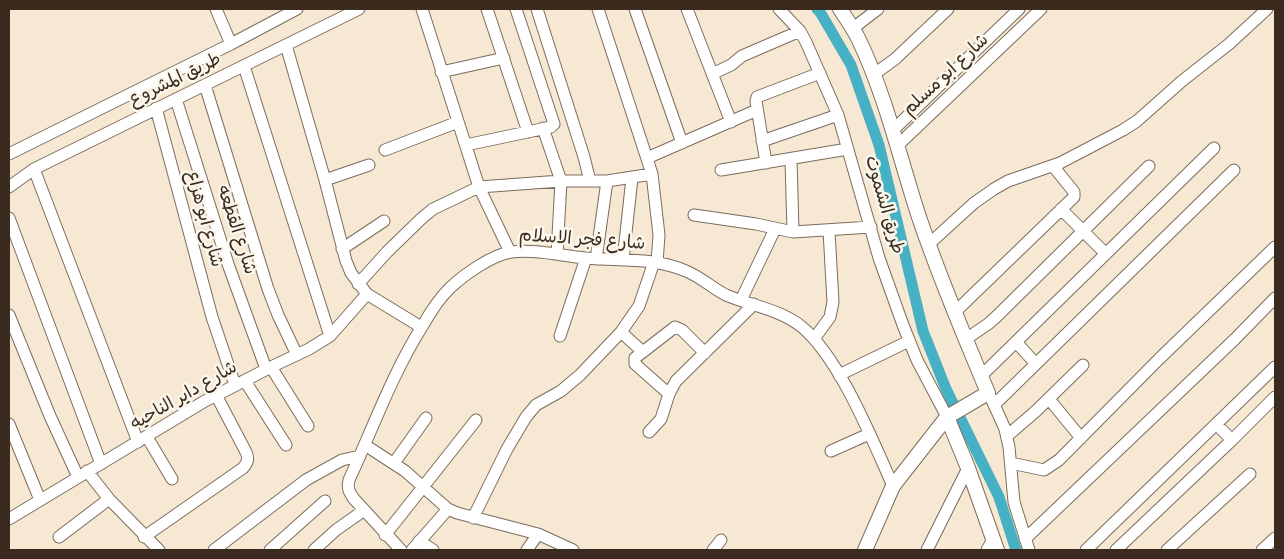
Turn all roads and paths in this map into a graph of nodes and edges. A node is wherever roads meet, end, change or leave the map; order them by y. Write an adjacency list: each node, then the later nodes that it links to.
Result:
1 (216, 9): 21 (street)
2 (297, 9): 21 (street, طريق المشروع)
3 (359, 9): 22 (street, طريق المشروع)
4 (422, 9): 25 (street)
5 (487, 9): 23 (street)
6 (516, 9): 18 (street)
7 (598, 9): 47 (street)
8 (635, 9): 40 (street)
9 (687, 9): 27 (street)
10 (779, 9): 20 (street, طريق الشموت)
11 (840, 9): 19 (street, طريق الشموت)
12 (878, 9): 19 (street)
13 (948, 9): 28 (street)
14 (1019, 9): 37 (street)
15 (1041, 9): 42 (street, شارع ابو مسلم)
16 (1267, 9): 51 (street)
17 (539, 14): 18 (street); 60 (street)
18 (522, 26): 36 (street)
19 (852, 28): 28 (street, طريق الشموت)
20 (800, 31): 26 (street, طريق الشموت); 27 (street)
21 (231, 44): 46 (street, طريق المشروع)
22 (286, 45): 24 (street, طريق المشروع); 58 (street)
23 (504, 58): 25 (street); 38 (street)
24 (244, 66): 29 (street, طريق المشروع); 91 (street)
25 (441, 72): 34 (street)
26 (820, 73): 32 (street); 33 (street, طريق الشموت)
27 (712, 74): 35 (street)
28 (873, 75): 37 (street, طريق الشموت)
29 (205, 85): 30 (street, طريق المشروع); 99 (street)
30 (176, 99): 31 (street, طريق المشروع); 103 (street, شارع القطعه)
31 (156, 108): 53 (street, طريق المشروع); 106 (street, شارع ابو هزاع)
32 (757, 110): 35 (street); 39 (street)
33 (838, 115): 39 (street); 45 (street, طريق الشموت)
34 (458, 122): 41 (street); 44 (street)
35 (730, 122): 40 (street)
36 (543, 128): 38 (street); 59 (street)
37 (892, 130): 42 (street, طريق الشموت)
38 (528, 132): 41 (street)
39 (762, 141): 49 (street)
40 (682, 144): 47 (street)
41 (466, 145): 63 (street)
42 (897, 146): 73 (street, طريق الشموت)
43 (1214, 148): 78 (street)
44 (386, 150)
45 (848, 150): 48 (street); 68 (street, طريق الشموت)
46 (9, 154)
47 (648, 158): 56 (street)
48 (791, 159): 49 (street); 72 (street)
49 (766, 163): 54 (street)
50 (369, 164): 58 (street)
51 (1053, 166): 64 (street); 73 (street)
52 (1149, 166): 71 (street)
53 (34, 169): 62 (street, طريق المشروع); 122 (street)
54 (721, 170)
55 (1234, 170): 100 (street)
56 (652, 174): 57 (street); 81 (street)
57 (632, 178): 61 (street); 80 (street)
58 (325, 180): 75 (street)
59 (561, 181): 60 (street); 63 (street); 77 (street)
60 (590, 181): 61 (street)
61 (607, 181): 79 (street)
62 (9, 187)
63 (479, 187): 76 (street); 82 (street)
64 (1061, 209): 71 (street); 87 (street)
65 (694, 215): 69 (street)
66 (9, 218): 130 (street)
67 (384, 222): 75 (street)
68 (871, 227): 70 (street); 95 (street, طريق الشموت)
69 (775, 229): 72 (street); 85 (street)
70 (829, 231): 72 (street); 93 (street)
71 (1083, 231): 78 (street); 94 (street)
72 (793, 232)
73 (929, 244): 87 (street, طريق الشموت)
74 (1275, 247): 121 (street)
75 (342, 249): 82 (street)
76 (510, 252): 77 (street, شارع فجر الاسلام); 89 (street, شارع فجر الاسلام)
77 (557, 254): 79 (street, شارع فجر الاسلام)
78 (1106, 254): 96 (street)
79 (591, 258): 80 (street, شارع فجر الاسلام); 92 (street)
80 (623, 260): 81 (street, شارع فجر الاسلام)
81 (656, 262): 85 (street, شارع فجر الاسلام); 90 (street)
82 (358, 284): 83 (street)
83 (367, 294): 89 (street); 91 (street, شارع داير الناحيه)
84 (1275, 298): 150 (street)
85 (741, 300): 86 (street, شارع فجر الاسلام)
86 (754, 304): 93 (street, شارع فجر الاسلام); 98 (street)
87 (955, 312): 94 (street, طريق الشموت)
88 (9, 315): 132 (street)
89 (421, 327): 125 (street, شارع فجر الاسلام)
90 (621, 332): 97 (street); 142 (street)
91 (330, 336): 99 (street, شارع داير الناحيه)
92 (560, 336)
93 (814, 339): 104 (street, شارع فجر الاسلام)
94 (966, 339): 105 (street, طريق الشموت)
95 (910, 341): 104 (street); 112 (street, طريق الشموت)
96 (1016, 342): 100 (street); 105 (street)
97 (642, 352): 98 (street); 107 (street)
98 (705, 353): 107 (street)
99 (297, 355): 103 (street, شارع داير الناحيه)
100 (1036, 364): 110 (street)
101 (1083, 365): 111 (street)
102 (1275, 367): 116 (street)
103 (268, 368): 106 (street, شارع داير الناحيه); 117 (street, شارع القطعه)
104 (839, 375): 119 (street, شارع فجر الاسلام)
105 (981, 376): 110 (street, طريق الشموت)
106 (240, 383): 108 (street, شارع داير الناحيه); 124 (street, شارع ابو هزاع)
107 (669, 394): 118 (street)
108 (216, 395): 122 (street, شارع داير الناحيه); 146 (street)
109 (1275, 397): 123 (street)
110 (991, 399): 112 (street); 120 (street)
111 (1050, 399): 120 (street); 121 (street)
112 (950, 415): 131 (street); 136 (street)
113 (426, 418): 128 (street)
114 (476, 420): 135 (street)
115 (9, 424): 138 (street)
116 (1217, 424): 123 (street); 164 (street)
117 (308, 426)
118 (649, 432)
119 (869, 434): 126 (street); 136 (street, شارع فجر الاسلام)
120 (1007, 436): 129 (street)
121 (1081, 438): 129 (street)
122 (143, 440): 130 (street, شارع داير الناحيه); 134 (street)
123 (1232, 440): 165 (street)
124 (286, 445)
125 (365, 445): 127 (street, شارع فجر الاسلام); 128 (street)
126 (831, 451)
127 (360, 456): 141 (street, شارع فجر الاسلام); 154 (street)
128 (394, 463): 135 (street)
129 (1012, 463): 150 (street)
130 (100, 464): 132 (street, شارع داير الناحيه)
131 (968, 468): 152 (street); 163 (street)
132 (83, 474): 137 (street); 138 (street, شارع داير الناحيه)
133 (1250, 474): 166 (street)
134 (172, 479)
135 (423, 486): 140 (street); 145 (street)
136 (893, 486): 162 (street)
137 (109, 498): 146 (street); 147 (street)
138 (40, 500): 143 (street, شارع داير الناحيه)
139 (325, 501): 155 (street)
140 (448, 509): 142 (street); 151 (street)
141 (363, 511): 145 (street, شارع فجر الاسلام); 156 (street)
142 (473, 518): 144 (street)
143 (9, 519)
144 (538, 534): 159 (street); 160 (street)
145 (386, 535): 157 (street, شارع فجر الاسلام)
146 (144, 537): 153 (street)
147 (59, 538)
148 (1275, 538): 167 (street)
149 (721, 540): 161 (street)
150 (1027, 545)
151 (415, 546): 158 (street)
152 (993, 546)
153 (156, 550)
154 (214, 550)
155 (270, 550)
156 (314, 550)
157 (400, 550)
158 (433, 550)
159 (526, 550)
160 (573, 550)
161 (713, 550)
162 (865, 550)
163 (927, 550)
164 (1086, 550)
165 (1116, 550)
166 (1167, 550)
167 (1262, 550)

